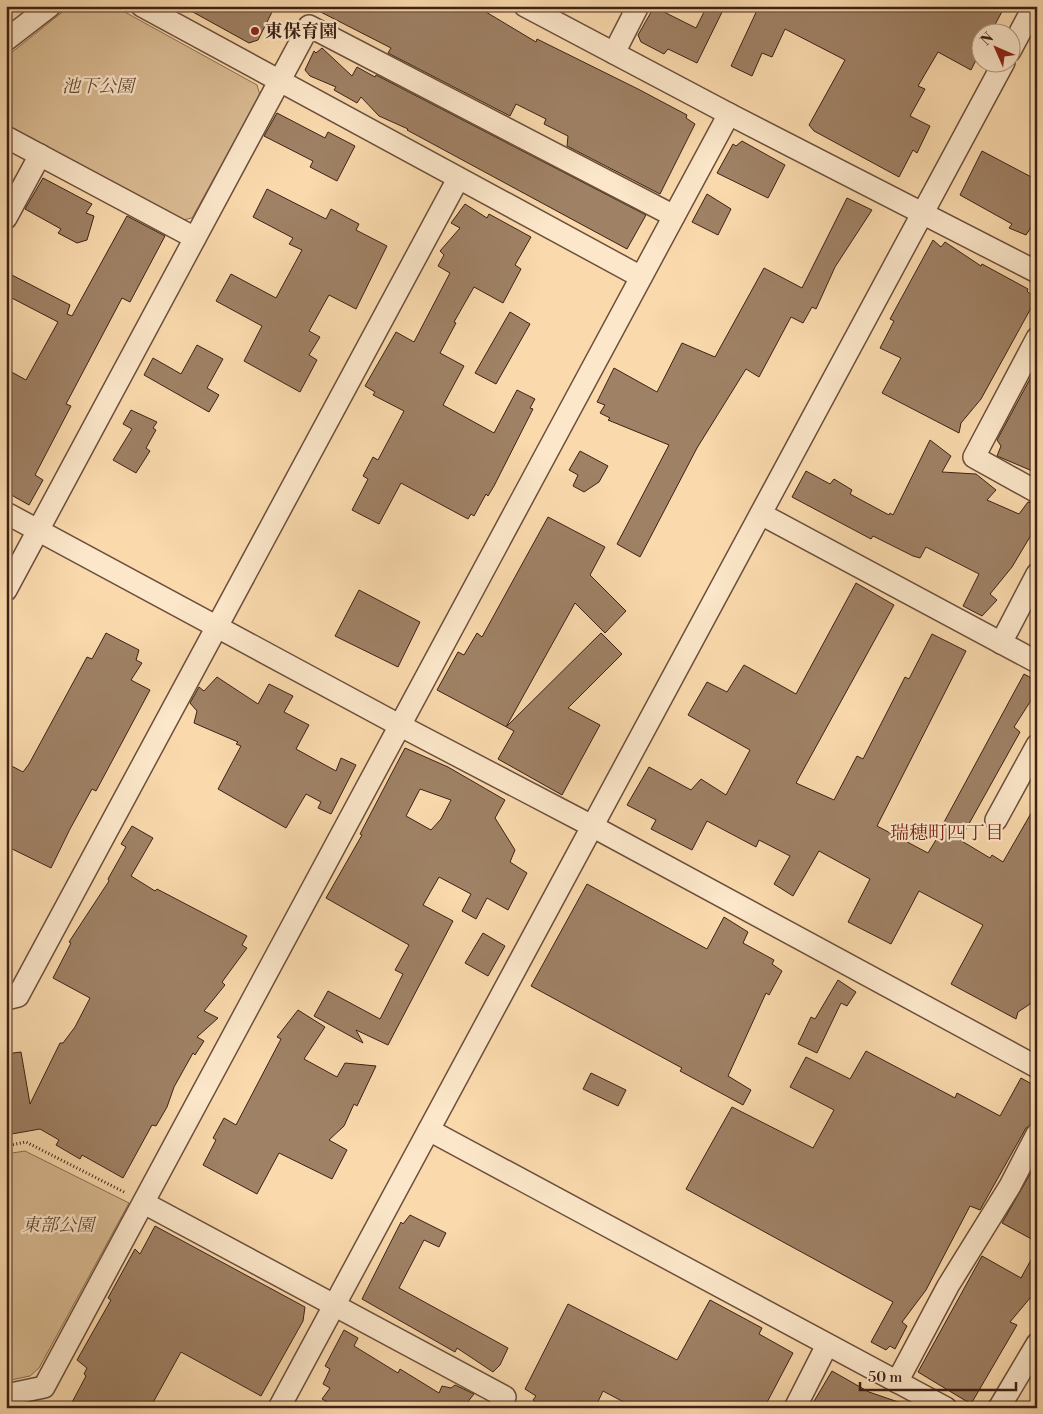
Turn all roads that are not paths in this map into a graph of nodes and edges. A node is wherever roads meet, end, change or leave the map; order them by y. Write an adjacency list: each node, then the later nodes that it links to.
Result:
1 (50, 6): 7 (street)
2 (142, 6): 10 (street)
3 (525, 6): 8 (street)
4 (638, 6): 8 (street)
5 (1034, 6): 6 (street)
6 (1020, 32)
7 (6, 40)
8 (614, 53): 11 (street)
9 (999, 72): 15 (street)
10 (280, 81): 14 (street); 16 (street); 18 (street)
11 (729, 114): 15 (street); 16 (street)
12 (6, 137): 13 (street)
13 (40, 155): 17 (street); 18 (street)
14 (458, 179): 20 (street); 28 (street)
15 (924, 213): 19 (street); 24 (street)
16 (674, 216): 20 (street)
17 (6, 218)
18 (195, 238): 25 (street)
19 (1037, 272)
20 (642, 277): 31 (street)
21 (1037, 338): 22 (street)
22 (1037, 492)
23 (6, 512): 25 (street)
24 (761, 514): 29 (street); 34 (street)
25 (38, 530): 27 (street); 28 (street)
26 (1037, 574): 29 (street)
27 (6, 590)
28 (217, 626): 31 (street); 35 (street)
29 (1001, 643): 30 (street)
30 (1037, 662)
31 (399, 725): 34 (street); 39 (street)
32 (1037, 746): 33 (street)
33 (996, 820)
34 (592, 826): 36 (street); 37 (street)
35 (6, 999)
36 (1037, 1067)
37 (429, 1130): 40 (street); 41 (street)
38 (1037, 1134): 43 (street)
39 (144, 1203): 40 (street); 44 (street)
40 (334, 1306): 45 (street); 46 (street)
41 (827, 1344): 43 (street); 47 (street)
42 (1037, 1344): 49 (street)
43 (897, 1382): 48 (street)
44 (6, 1395)
45 (279, 1408)
46 (499, 1408)
47 (795, 1408)
48 (946, 1408)
49 (999, 1408)

